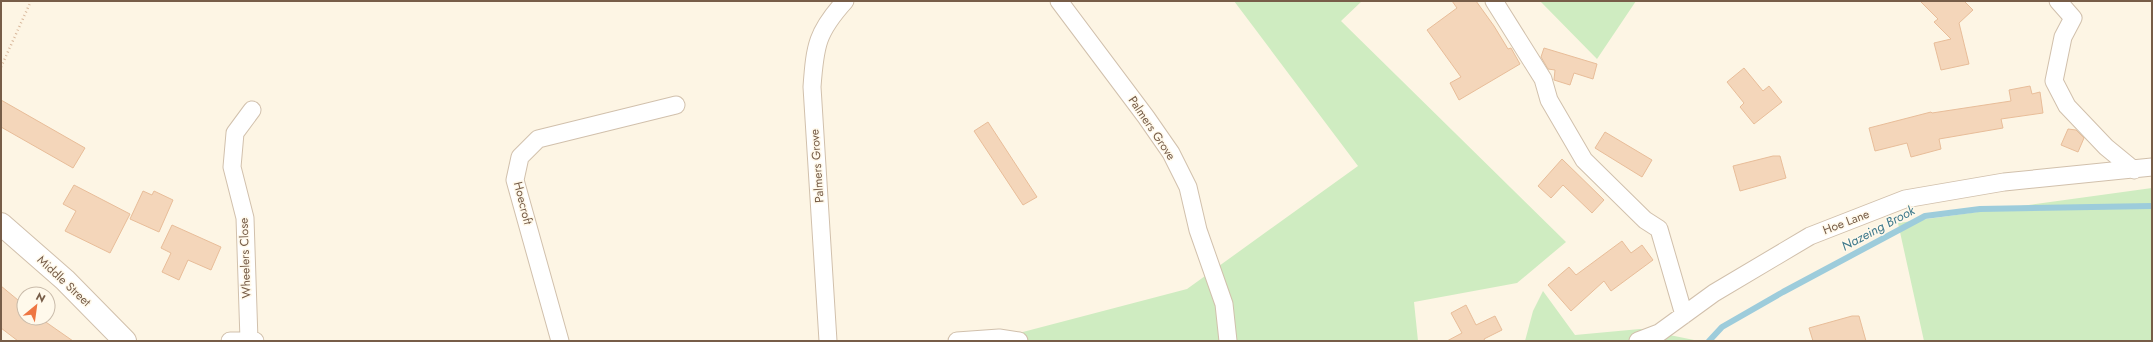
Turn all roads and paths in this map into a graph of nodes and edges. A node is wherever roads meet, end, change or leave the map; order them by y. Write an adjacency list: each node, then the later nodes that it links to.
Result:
1 (31, 1): 6 (path)
2 (845, 1): 17 (street, Palmers Grove)
3 (1059, 1): 20 (street, Palmers Grove)
4 (1494, 1): 12 (street)
5 (2058, 1): 10 (street)
6 (1, 67)
7 (676, 105): 16 (street, Hoecroft)
8 (252, 110): 15 (street, Wheelers Close)
9 (2152, 167): 10 (street, Hoe Lane)
10 (2134, 170): 12 (street, Hoe Lane)
11 (1, 224): 13 (street, Middle Street)
12 (1684, 315): 21 (street, Hoe Lane)
13 (126, 341)
14 (230, 341): 15 (street)
15 (252, 341)
16 (560, 341)
17 (828, 341)
18 (957, 341): 19 (street)
19 (1019, 341)
20 (1228, 341)
21 (1638, 341)

